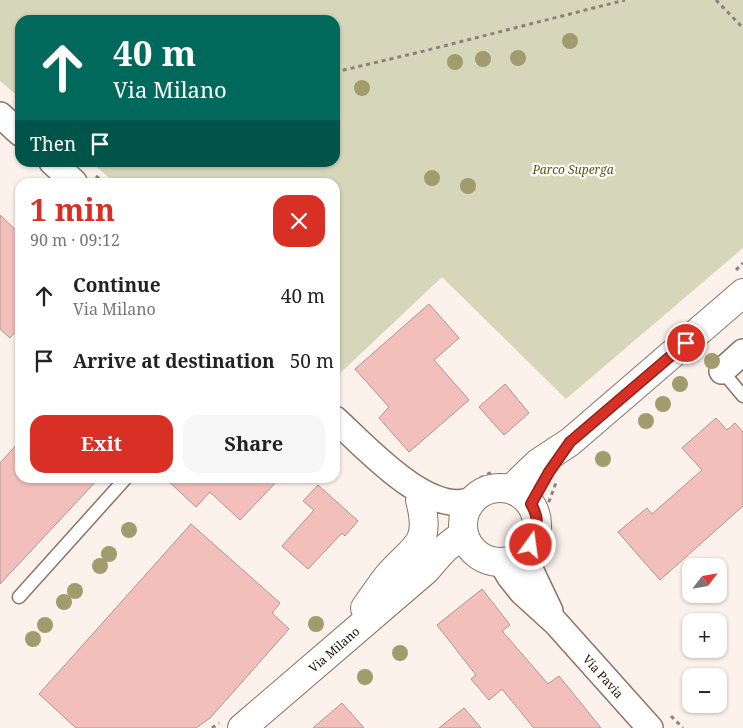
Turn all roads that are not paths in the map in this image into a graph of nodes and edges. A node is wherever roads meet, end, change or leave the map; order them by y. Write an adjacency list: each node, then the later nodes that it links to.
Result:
1 (0, 115): 2 (street)
2 (15, 128)
3 (58, 167): 4 (street)
4 (70, 178)
5 (743, 293): 11 (street)
6 (743, 352): 7 (street)
7 (722, 371): 8 (lane)
8 (743, 396)
9 (340, 425): 12 (street)
10 (122, 483): 14 (lane)
11 (512, 488): 13 (street, Via Milano); 13 (street)
12 (412, 490): 13 (street); 15 (street)
13 (491, 532): 15 (street, Via Milano); 16 (street, Via Pavia)
14 (19, 597)
15 (337, 647): 17 (street, Via Milano)
16 (660, 721)
17 (242, 728)

